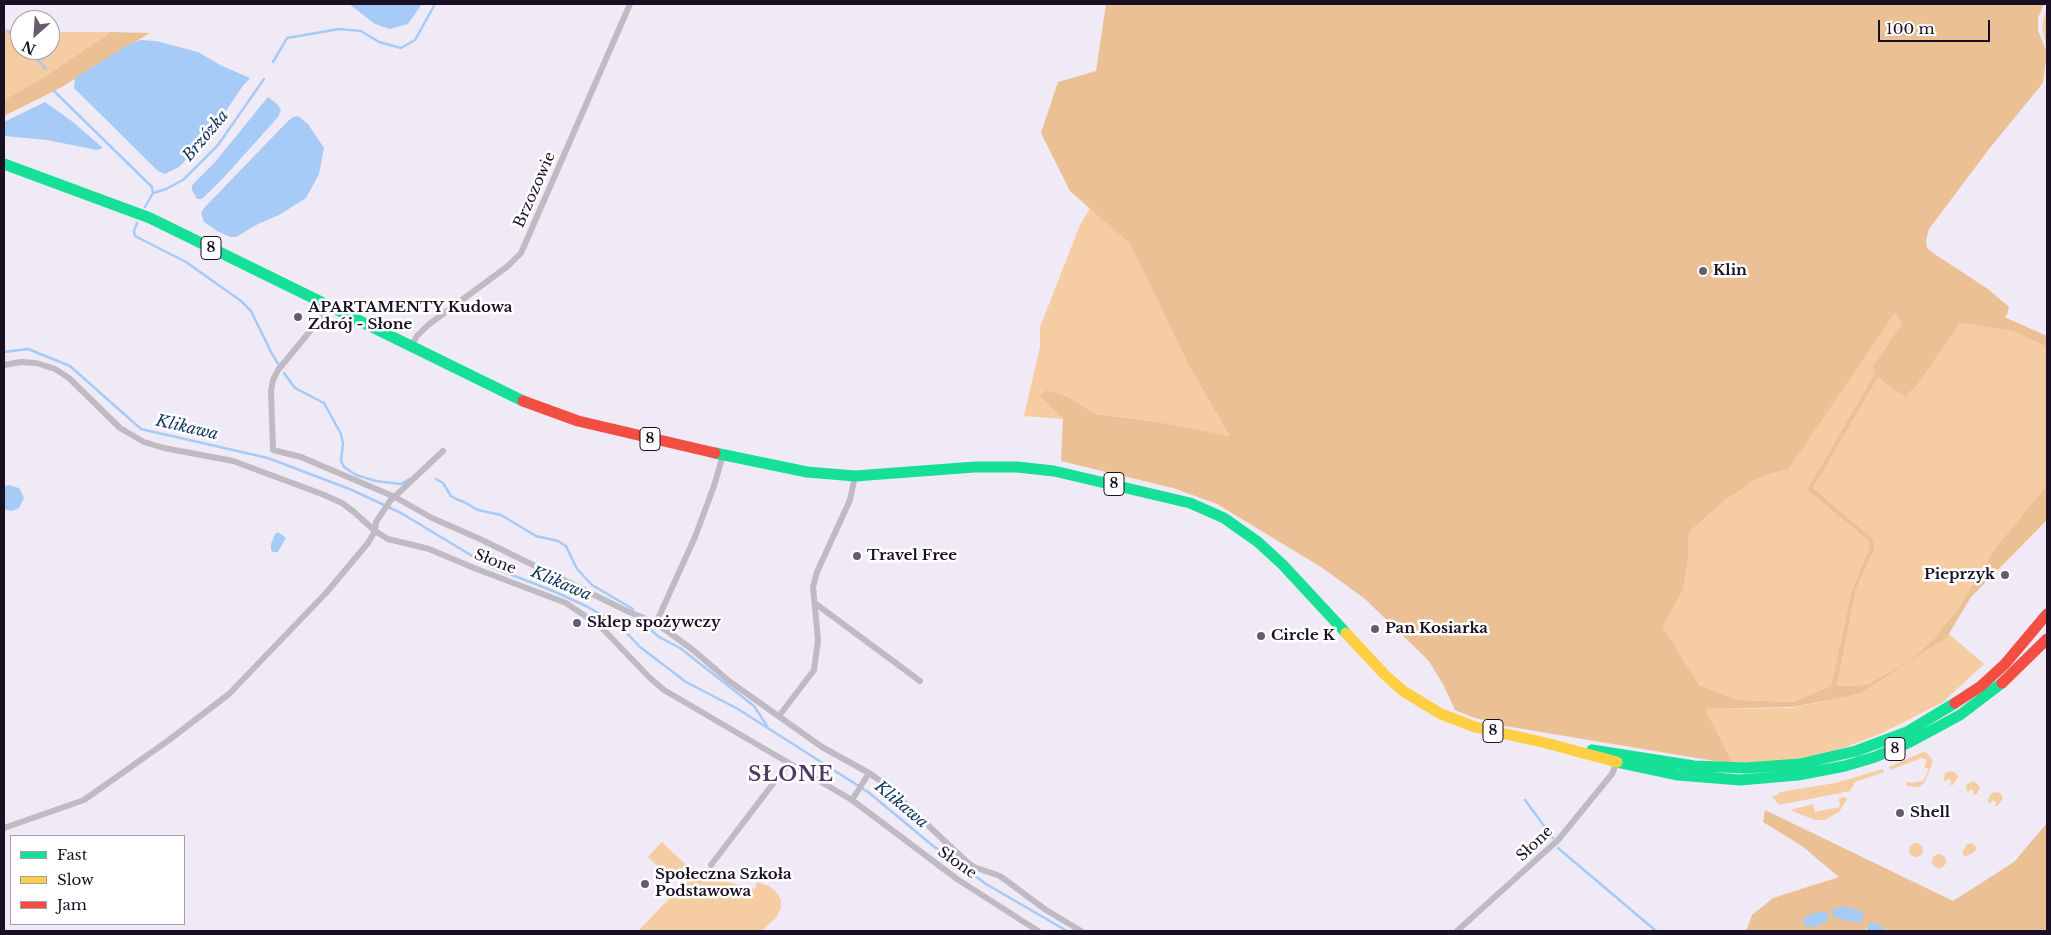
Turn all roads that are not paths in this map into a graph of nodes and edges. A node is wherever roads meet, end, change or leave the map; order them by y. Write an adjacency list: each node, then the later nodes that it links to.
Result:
1 (630, 4): 4 (street, Brzozowie)
2 (4, 164): 3 (highway, 8)
3 (330, 307): 4 (highway, 8); 9 (street)
4 (411, 346): 7 (highway, 8)
5 (4, 365): 10 (street, Słone)
6 (443, 452): 9 (street)
7 (723, 455): 8 (highway, 8); 13 (street)
8 (855, 476): 11 (street); 17 (highway, 8)
9 (393, 499): 10 (street); 13 (street)
10 (375, 531): 18 (street, Słone); 21 (street)
11 (816, 604): 15 (street); 16 (street)
12 (2047, 614): 17 (highway, 8)
13 (656, 623): 16 (street)
14 (2047, 639): 17 (highway, 8)
15 (920, 681)
16 (779, 716): 19 (street)
17 (1618, 758): 25 (street, Słone)
18 (788, 764): 20 (street, Słone); 22 (street)
19 (869, 773): 20 (street); 24 (street)
20 (852, 800): 23 (street, Słone)
21 (4, 828)
22 (711, 865)
23 (1038, 931)
24 (1081, 931)
25 (1457, 931)

